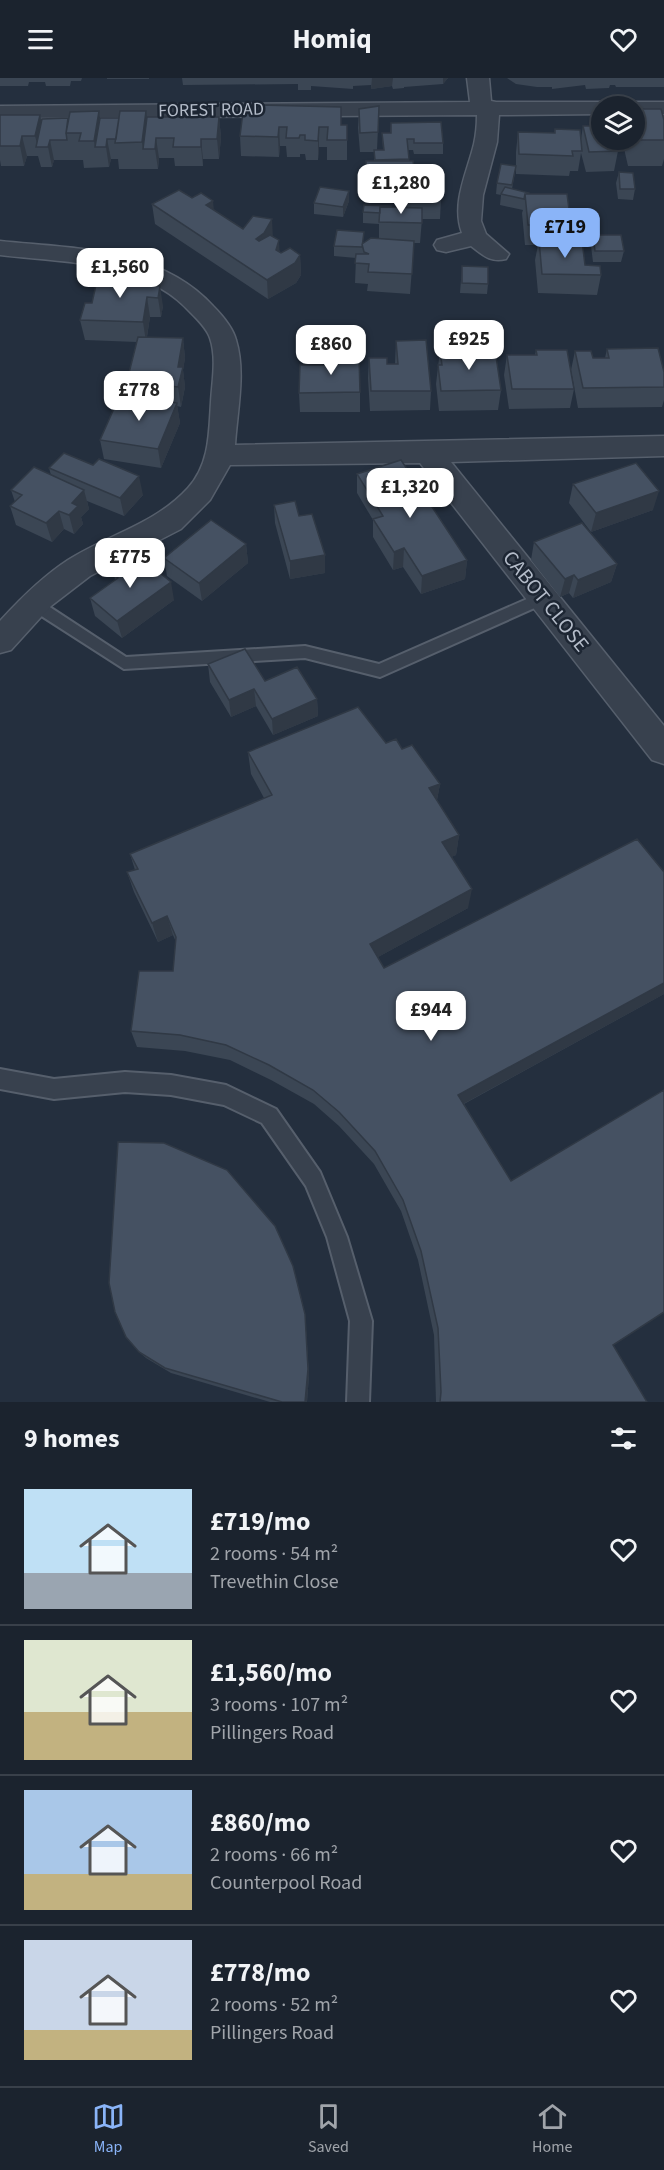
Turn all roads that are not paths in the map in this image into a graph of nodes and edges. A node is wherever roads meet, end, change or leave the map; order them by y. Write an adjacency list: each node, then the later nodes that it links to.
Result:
1 (478, 78): 2 (street)
2 (485, 107): 3 (street, FOREST ROAD); 6 (street, FOREST ROAD); 7 (street)
3 (591, 108)
4 (645, 108): 5 (street)
5 (664, 108)
6 (0, 112)
7 (475, 237): 8 (street); 10 (street)
8 (446, 245)
9 (0, 248): 13 (street)
10 (497, 254)
11 (664, 446): 12 (street)
12 (428, 453): 13 (street); 14 (street, CABOT CLOSE)
13 (221, 455): 15 (street)
14 (543, 598): 15 (lane); 17 (street, CABOT CLOSE)
15 (34, 604): 16 (street)
16 (0, 641)
17 (664, 750)
18 (0, 1079): 19 (lane)
19 (358, 1402)

